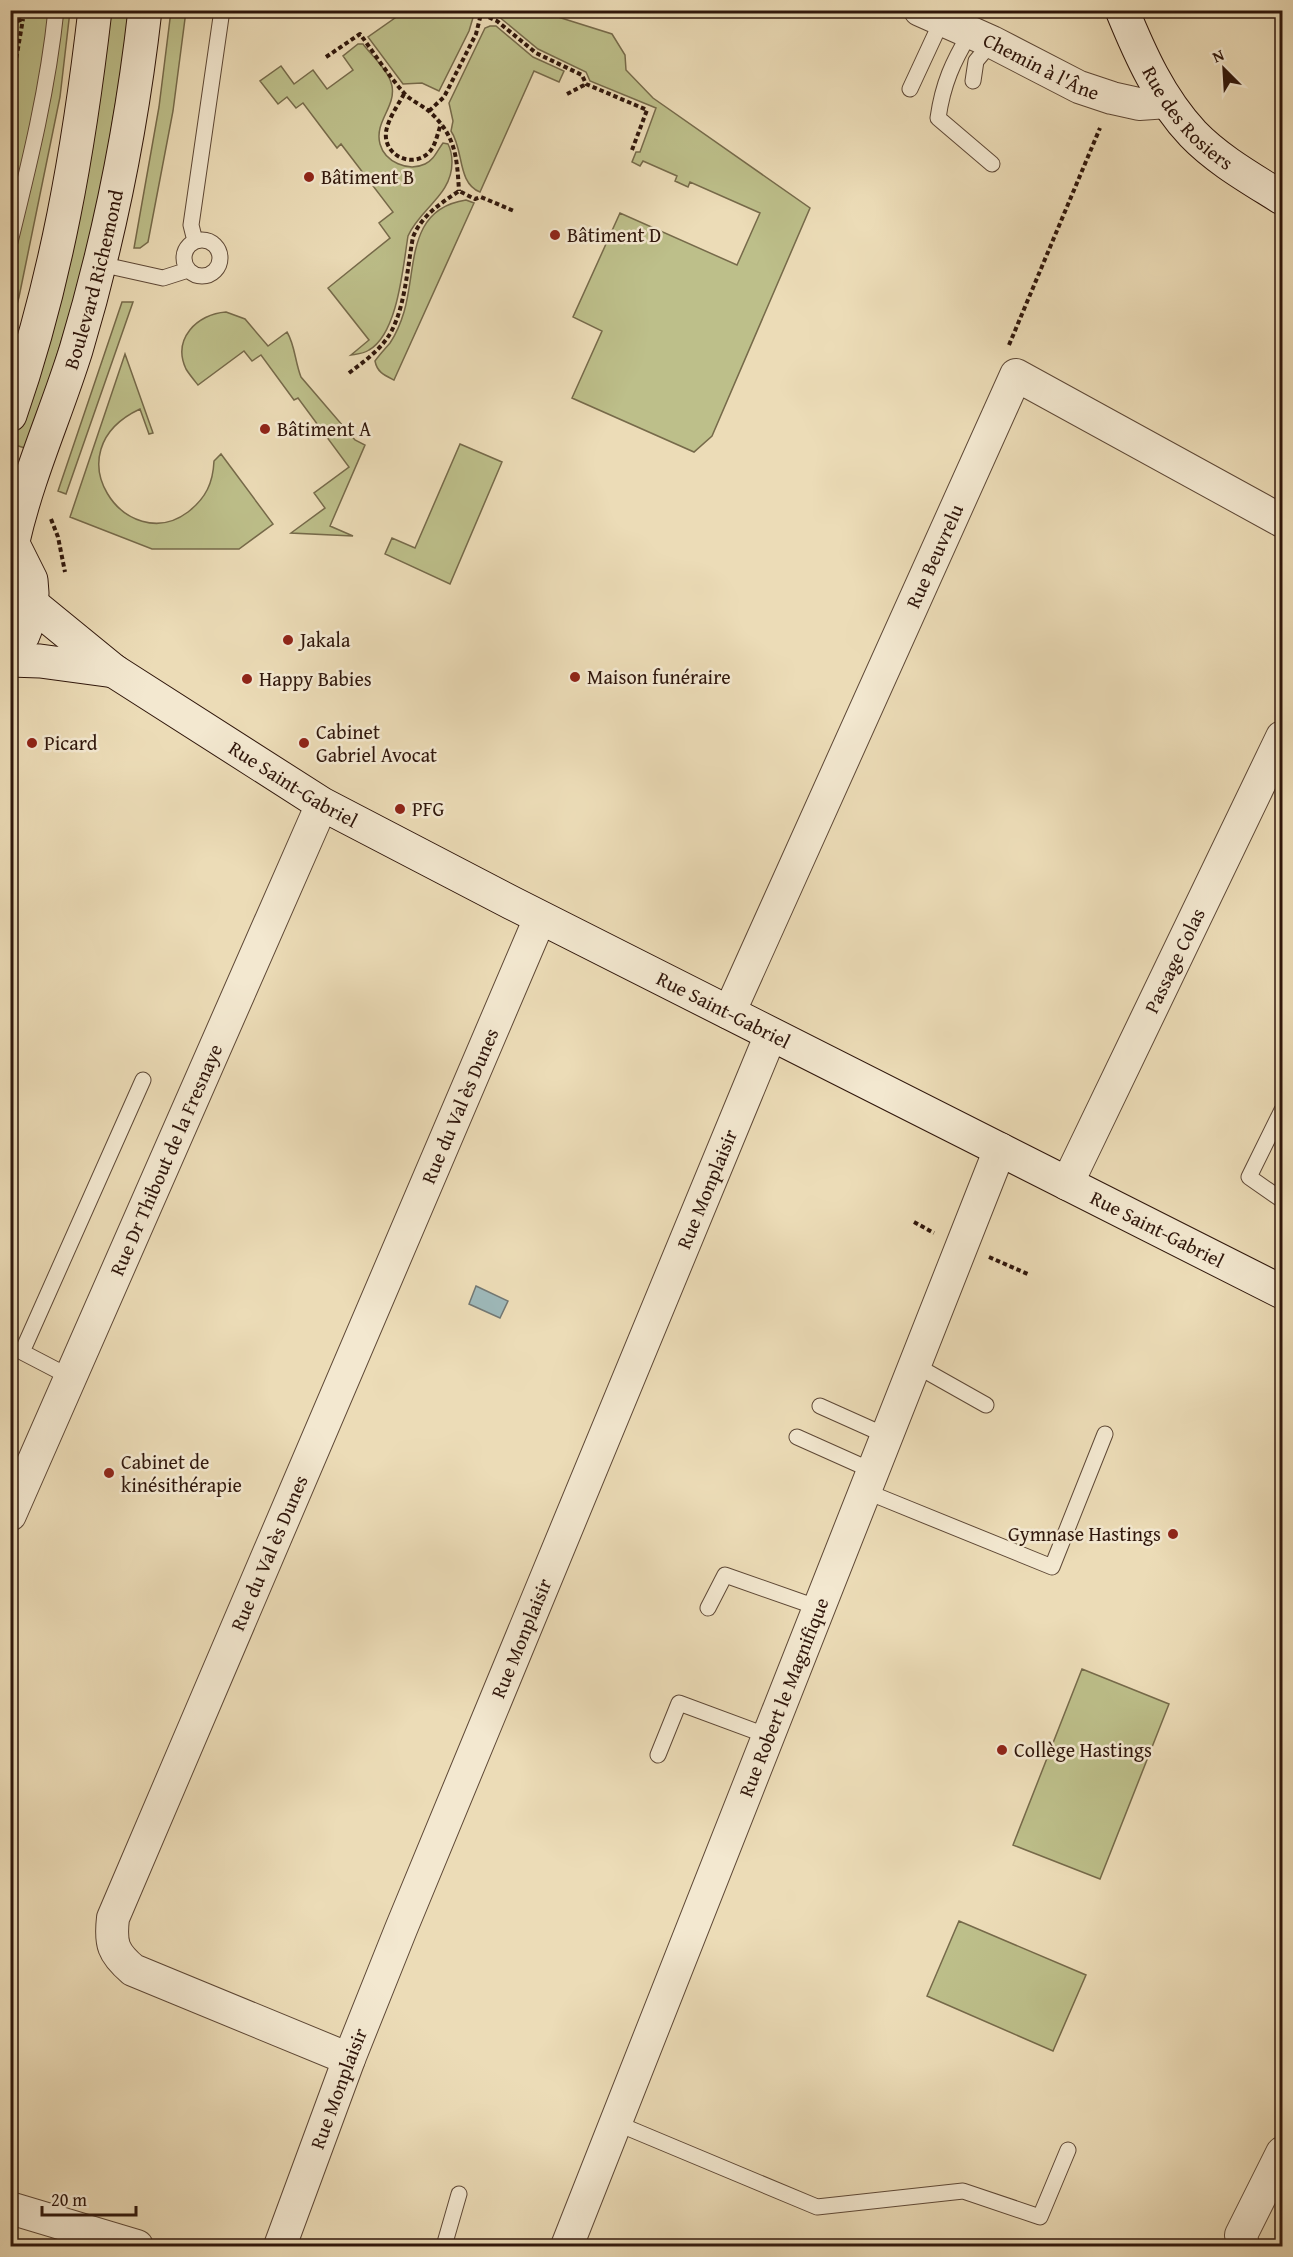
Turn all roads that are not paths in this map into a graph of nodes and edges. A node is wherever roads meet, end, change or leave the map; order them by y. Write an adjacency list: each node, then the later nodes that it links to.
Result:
1 (56, 10): 13 (lane)
2 (95, 10): 17 (street, Boulevard Richemond)
3 (145, 10): 15 (street, Boulevard Richemond)
4 (222, 10): 14 (lane)
5 (1122, 10): 10 (street, Rue des Rosiers)
6 (931, 15): 7 (street, Chemin à l'Âne); 9 (lane)
7 (981, 37): 8 (lane); 10 (street, Chemin à l'Âne); 11 (lane)
8 (973, 81)
9 (910, 89)
10 (1168, 102): 12 (street, Rue des Rosiers)
11 (992, 164)
12 (1282, 198)
13 (10, 242)
14 (195, 242): 16 (lane); 16 (lane)
15 (100, 264): 16 (lane); 19 (street, Boulevard Richemond)
16 (188, 270)
17 (10, 415)
18 (1282, 521): 27 (street, Rue Beuvrelu)
19 (12, 539): 20 (street)
20 (32, 604): 21 (street); 23 (street, Rue Saint-Gabriel)
21 (10, 654)
22 (10, 660): 23 (street, Rue Saint-Gabriel)
23 (114, 671): 25 (street, Rue Saint-Gabriel)
24 (1282, 737): 32 (street, Passage Colas)
25 (322, 804): 26 (street, Rue Saint-Gabriel); 37 (street, Rue Dr Thibout de la Fresnaye)
26 (540, 918): 27 (street, Rue Saint-Gabriel); 49 (street, Rue du Val ès Dunes)
27 (729, 1013): 28 (street, Rue Saint-Gabriel)
28 (771, 1034): 31 (street, Rue Saint-Gabriel); 49 (street, Rue Monplaisir)
29 (143, 1080): 35 (lane)
30 (1282, 1110): 33 (lane)
31 (1000, 1149): 32 (street, Rue Saint-Gabriel); 36 (street, Rue Robert le Magnifique)
32 (1067, 1184): 34 (street, Rue Saint-Gabriel)
33 (1282, 1200)
34 (1282, 1292)
35 (16, 1350): 37 (lane)
36 (915, 1365): 38 (lane); 41 (street, Rue Robert le Magnifique)
37 (72, 1378): 44 (street, Rue Dr Thibout de la Fresnaye)
38 (986, 1405)
39 (820, 1406): 41 (lane)
40 (1105, 1434): 43 (lane)
41 (887, 1436): 43 (street, Rue Robert le Magnifique)
42 (797, 1437): 43 (lane)
43 (869, 1481): 46 (street, Rue Robert le Magnifique)
44 (10, 1515)
45 (708, 1608): 46 (lane)
46 (819, 1608): 47 (street, Rue Robert le Magnifique)
47 (768, 1736): 48 (lane); 50 (street, Rue Robert le Magnifique)
48 (658, 1755)
49 (349, 2059): 57 (street, Rue Monplaisir)
50 (616, 2123): 51 (lane); 55 (street, Rue Robert le Magnifique)
51 (1068, 2151)
52 (1282, 2153): 59 (street)
53 (459, 2194): 58 (lane)
54 (10, 2208): 56 (street)
55 (573, 2244)
56 (137, 2247)
57 (280, 2247)
58 (444, 2247)
59 (1243, 2247)

